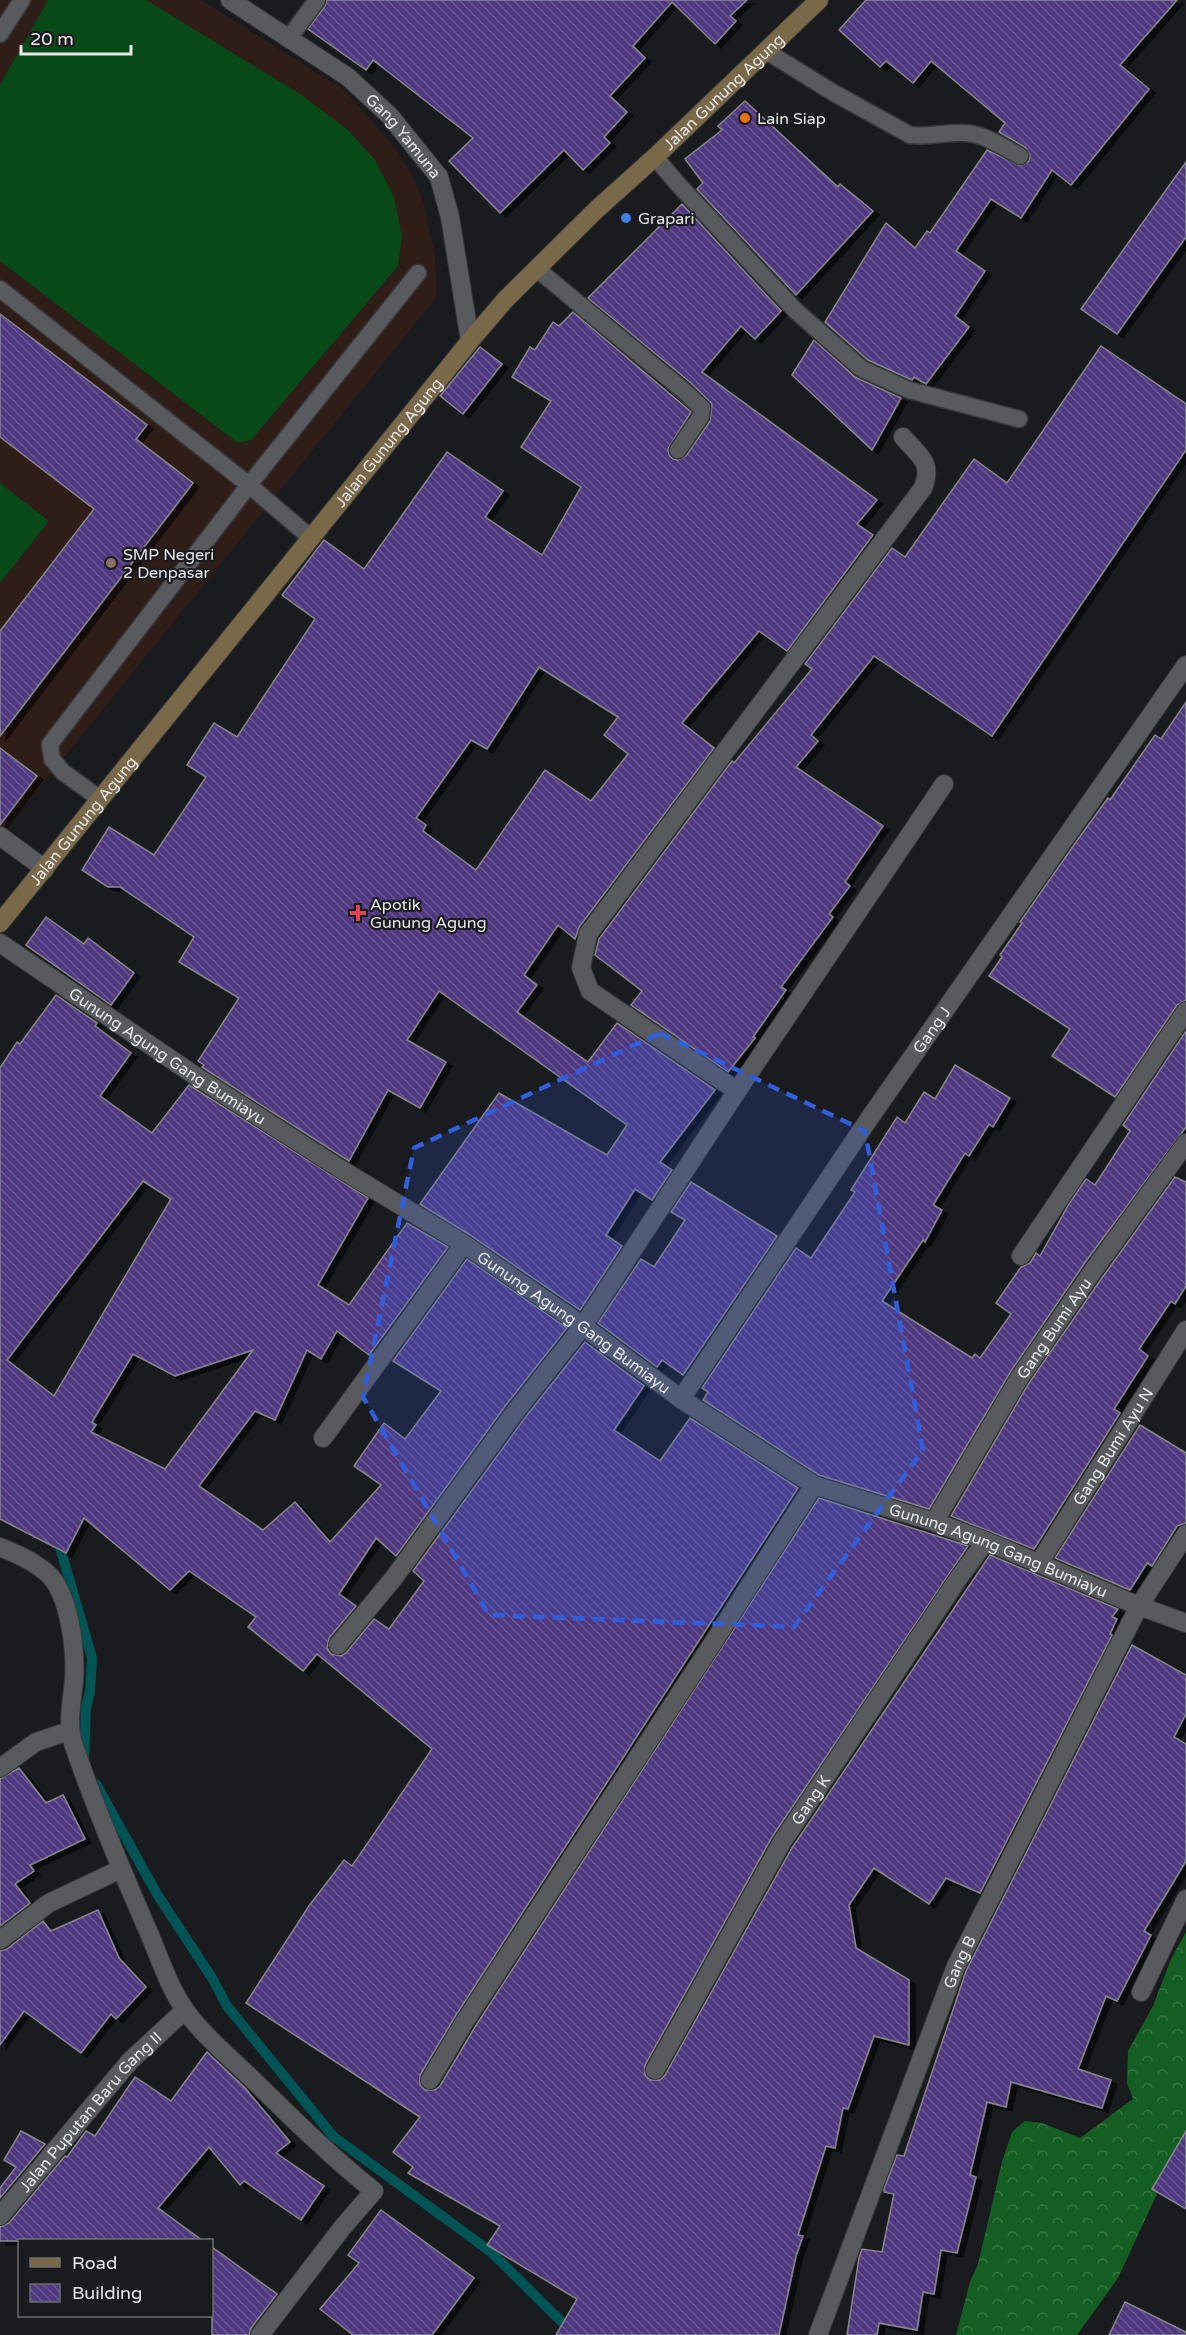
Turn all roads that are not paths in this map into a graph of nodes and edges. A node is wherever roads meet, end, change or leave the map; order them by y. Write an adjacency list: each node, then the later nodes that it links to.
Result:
1 (22, 0): 5 (lane)
2 (230, 0): 6 (street, Gang Yamuna)
3 (317, 0): 6 (lane)
4 (812, 2): 7 (main road, Jalan Gunung Agung)
5 (0, 34)
6 (289, 38): 13 (street, Gang Yamuna)
7 (766, 51): 8 (main road, Jalan Gunung Agung); 9 (lane)
8 (655, 156): 10 (main road, Jalan Gunung Agung); 14 (lane)
9 (1020, 156)
10 (537, 270): 13 (main road, Jalan Gunung Agung); 16 (lane)
11 (418, 273): 17 (lane)
12 (0, 289): 17 (lane)
13 (470, 341): 18 (main road, Jalan Gunung Agung)
14 (1019, 418)
15 (903, 437): 27 (street)
16 (678, 450)
17 (249, 485): 18 (lane); 21 (lane)
18 (311, 538): 21 (main road, Jalan Gunung Agung)
19 (1186, 665): 33 (street, Gang J)
20 (944, 784): 27 (street)
21 (100, 799): 23 (main road, Jalan Gunung Agung)
22 (0, 836): 23 (street)
23 (45, 869): 24 (main road, Jalan Gunung Agung)
24 (0, 923)
25 (0, 943): 29 (street, Gunung Agung Gang Bumiayu)
26 (1186, 1011): 30 (street)
27 (737, 1091): 31 (street)
28 (1186, 1143): 36 (street, Gang Bumi Ayu)
29 (464, 1244): 31 (street, Gunung Agung Gang Bumiayu); 34 (street)
30 (1021, 1256)
31 (583, 1326): 33 (street, Gunung Agung Gang Bumiayu); 43 (street)
32 (1186, 1330): 40 (street, Gang Bumi Ayu N)
33 (681, 1399): 35 (street, Gunung Agung Gang Bumiayu)
34 (323, 1438)
35 (814, 1485): 36 (street, Gunung Agung Gang Bumiayu); 52 (street)
36 (934, 1522): 38 (street, Gunung Agung Gang Bumiayu)
37 (1186, 1534): 41 (street, Gang B)
38 (986, 1541): 40 (street, Gunung Agung Gang Bumiayu); 51 (street, Gang K)
39 (0, 1547): 44 (street)
40 (1039, 1563): 41 (street, Gunung Agung Gang Bumiayu)
41 (1139, 1606): 42 (street, Gunung Agung Gang Bumiayu); 55 (street, Gang B)
42 (1186, 1623)
43 (338, 1645)
44 (69, 1731): 45 (street); 46 (street)
45 (0, 1768)
46 (121, 1869): 48 (street); 50 (street)
47 (1186, 1899): 49 (street)
48 (0, 1940)
49 (1141, 1992)
50 (185, 2010): 53 (street, Jalan Puputan Baru Gang II); 54 (street)
51 (655, 2070)
52 (430, 2080)
53 (0, 2216)
54 (260, 2335)
55 (818, 2335)

